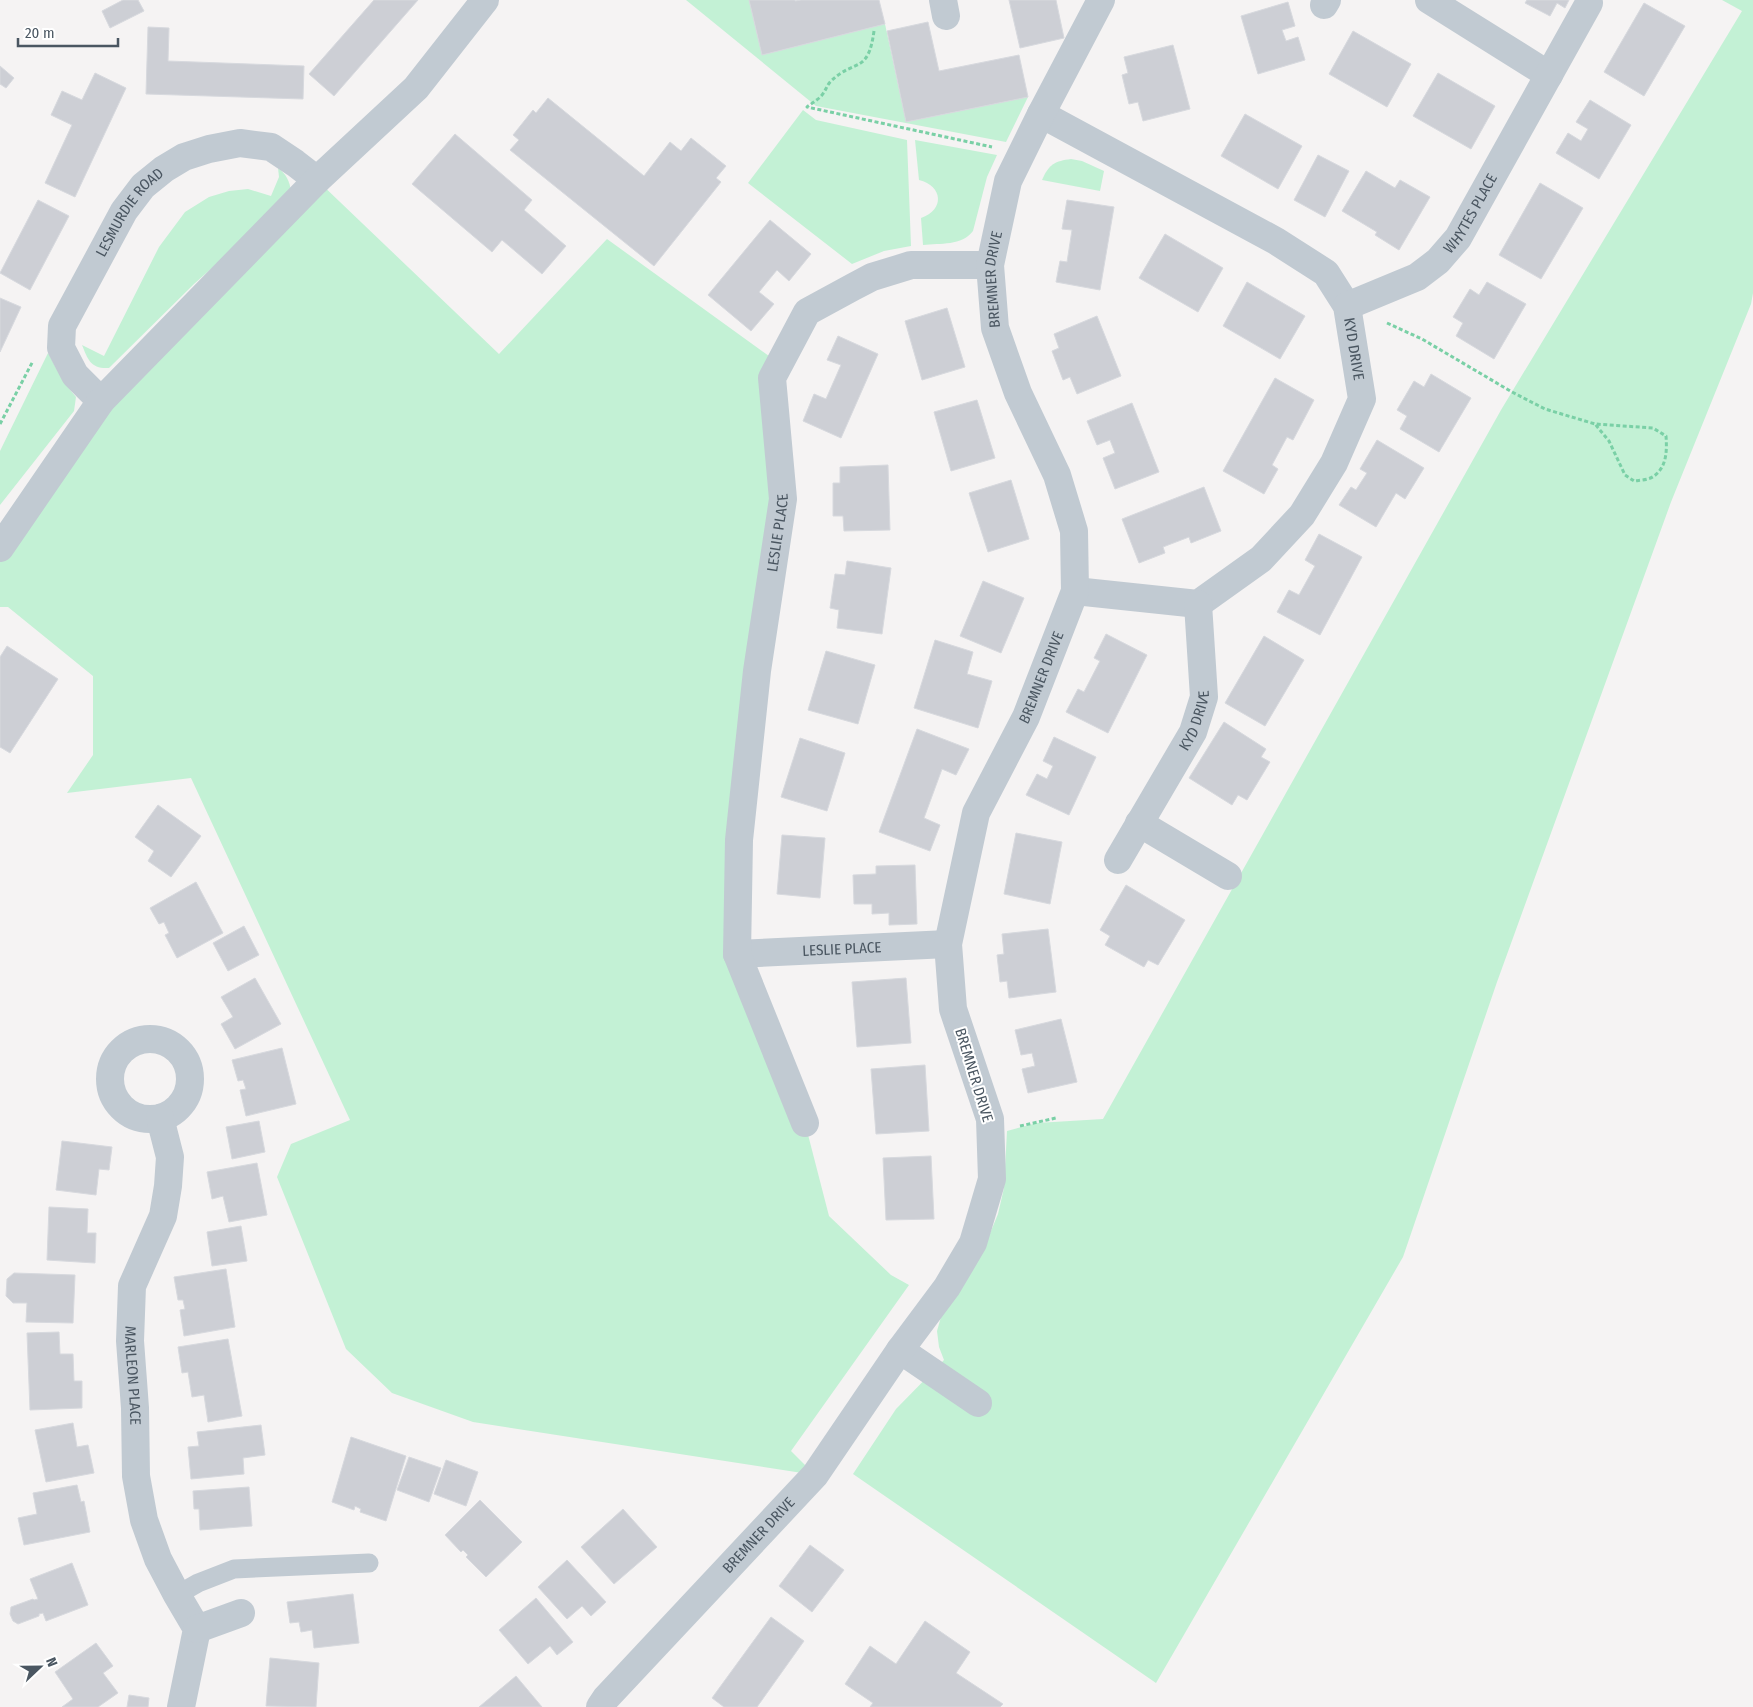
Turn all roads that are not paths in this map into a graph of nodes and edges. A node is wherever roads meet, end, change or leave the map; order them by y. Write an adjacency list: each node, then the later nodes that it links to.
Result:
1 (486, 0): 7 (street)
2 (1101, 0): 6 (street, BREMNER DRIVE)
3 (1429, 0): 5 (street)
4 (1589, 3): 5 (street, WHYTES PLACE)
5 (1549, 75): 9 (street, WHYTES PLACE)
6 (1041, 114): 8 (street, BREMNER DRIVE); 9 (street, KYD DRIVE)
7 (317, 180): 10 (street); 10 (street, LESMURDIE ROAD)
8 (990, 265): 12 (street, BREMNER DRIVE); 18 (street, LESLIE PLACE)
9 (1347, 306): 13 (street, KYD DRIVE)
10 (102, 401): 11 (street)
11 (0, 548)
12 (1075, 591): 13 (street); 17 (street, BREMNER DRIVE)
13 (1198, 604): 14 (street, KYD DRIVE)
14 (1139, 823): 15 (street, KYD DRIVE); 16 (street)
15 (1118, 860)
16 (1228, 876)
17 (948, 944): 18 (street, LESLIE PLACE); 21 (street, BREMNER DRIVE)
18 (737, 954): 20 (street, LESLIE PLACE)
19 (160, 1118): 24 (street, MARLEON PLACE)
20 (805, 1123)
21 (900, 1350): 22 (street); 28 (street, BREMNER DRIVE)
22 (978, 1403)
23 (368, 1563): 24 (lane)
24 (177, 1595): 26 (street, MARLEON PLACE)
25 (241, 1613): 26 (street)
26 (197, 1629): 27 (street)
27 (181, 1707)
28 (600, 1707)

